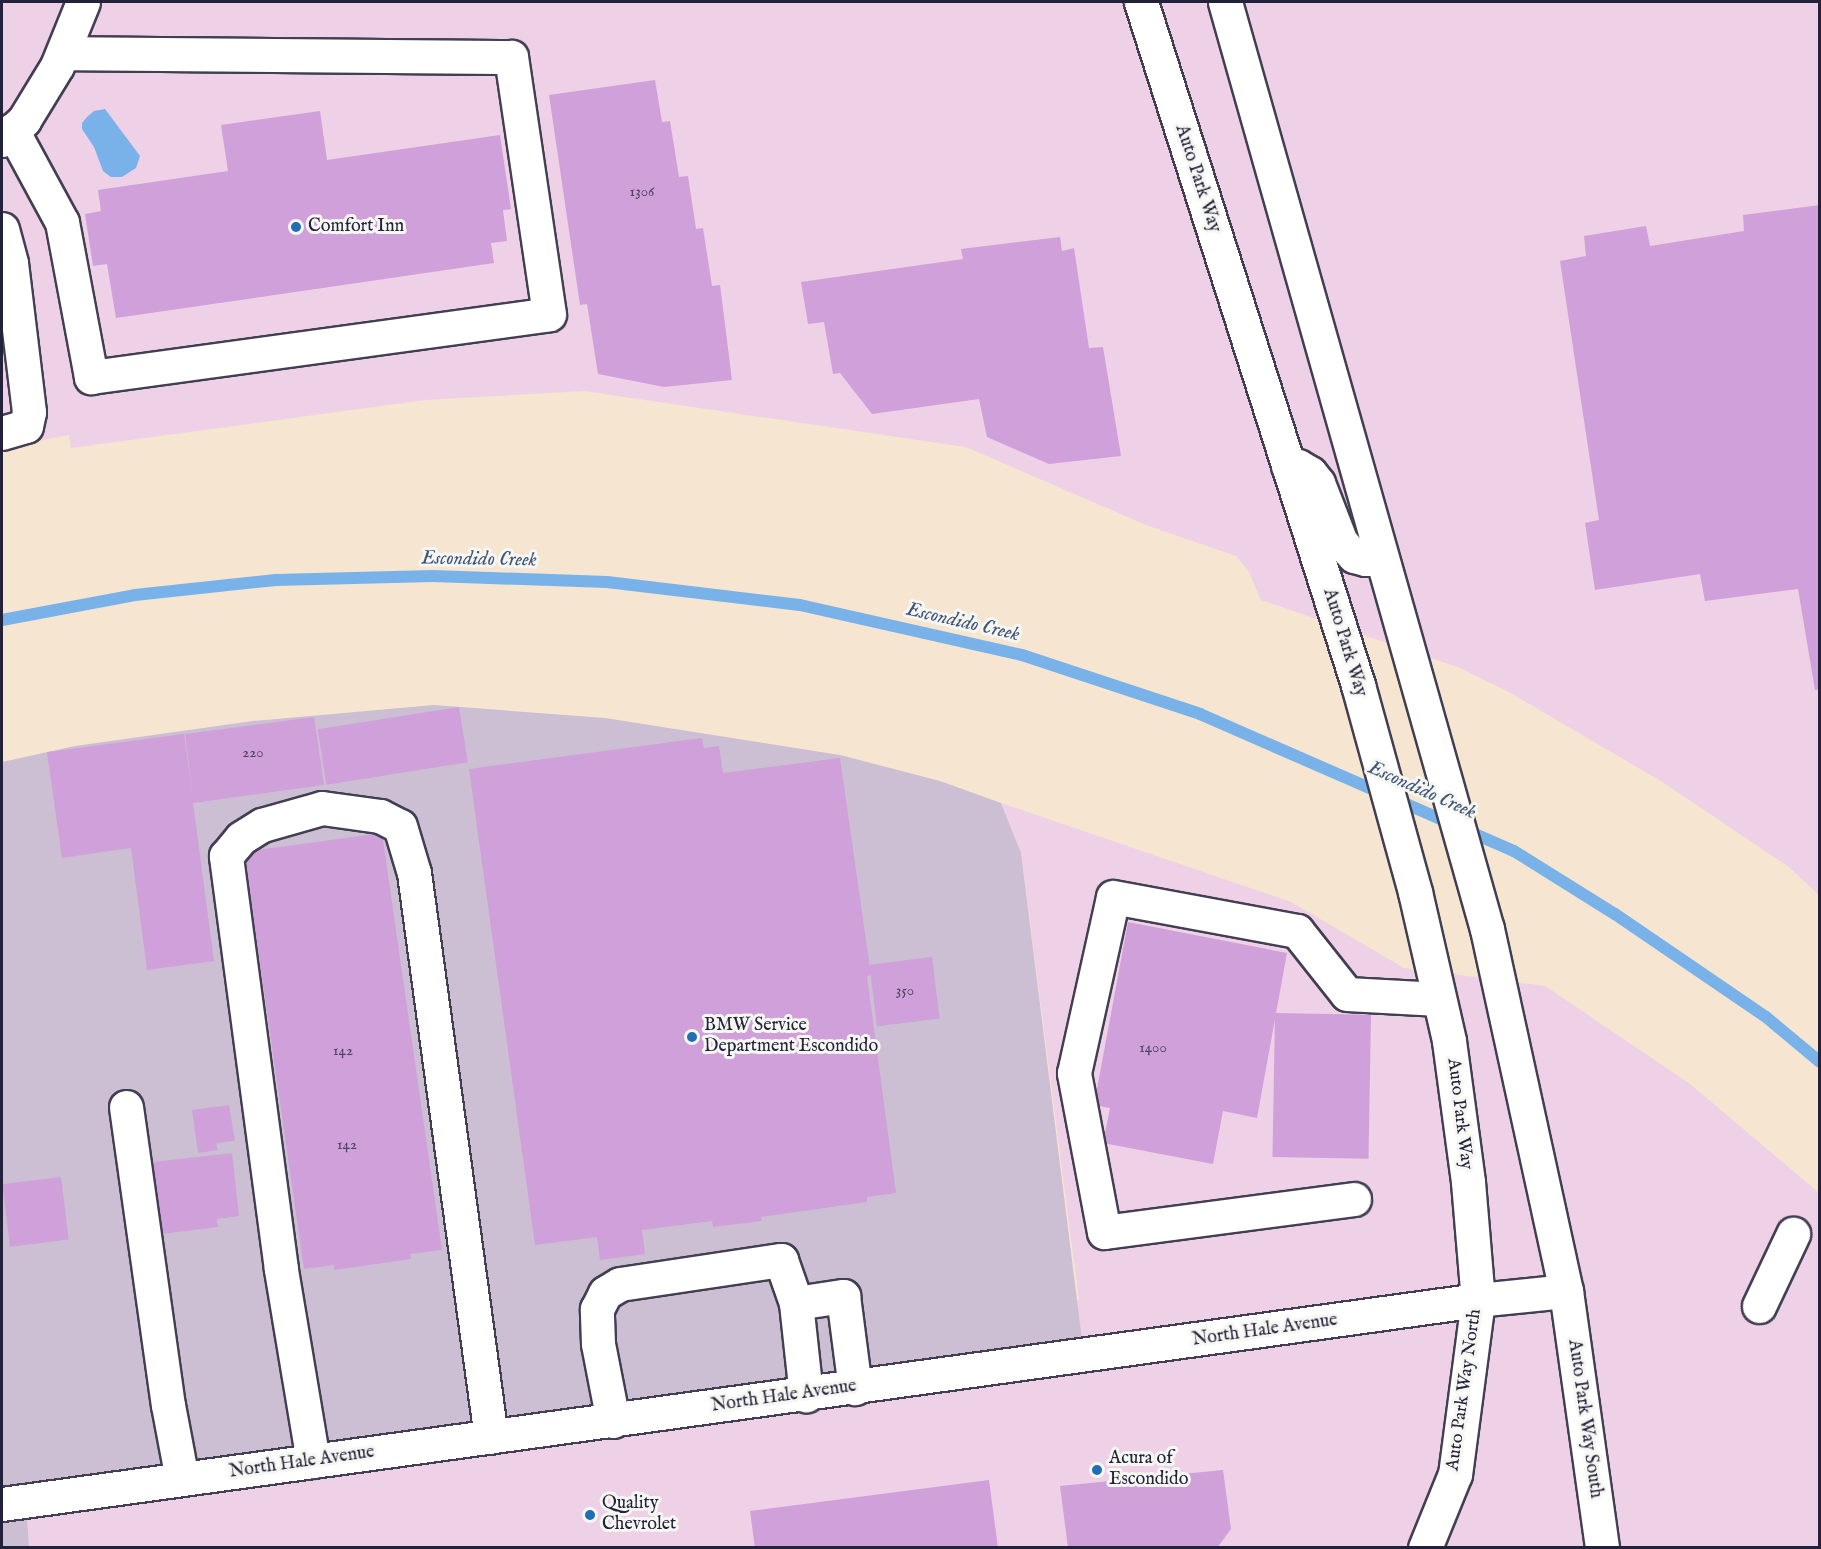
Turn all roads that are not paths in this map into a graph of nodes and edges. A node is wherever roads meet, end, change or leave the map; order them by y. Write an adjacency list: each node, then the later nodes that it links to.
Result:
1 (83, 2): 4 (main road)
2 (1141, 2): 8 (main road, Auto Park Way)
3 (1225, 2): 9 (main road)
4 (64, 53): 5 (main road); 5 (main road)
5 (7, 135)
6 (2, 229): 7 (main road)
7 (2, 433)
8 (1288, 466): 9 (main road); 10 (main road, Auto Park Way)
9 (1382, 560): 14 (main road)
10 (1439, 999): 12 (main road); 15 (main road, Auto Park Way)
11 (126, 1107): 23 (main road)
12 (1354, 1199)
13 (1793, 1234): 17 (main road)
14 (1566, 1291): 15 (main road, North Hale Avenue); 26 (main road, Auto Park Way South)
15 (1478, 1300): 18 (main road, North Hale Avenue); 25 (main road, Auto Park Way North)
16 (796, 1303): 18 (main road); 19 (main road); 20 (main road)
17 (1759, 1306)
18 (855, 1388): 19 (main road, North Hale Avenue)
19 (806, 1395): 20 (main road, North Hale Avenue)
20 (613, 1421): 21 (main road, North Hale Avenue)
21 (491, 1437): 22 (main road, North Hale Avenue); 22 (main road)
22 (313, 1461): 23 (main road, North Hale Avenue)
23 (182, 1479): 24 (main road, North Hale Avenue)
24 (2, 1504)
25 (1425, 1548)
26 (1602, 1548)

